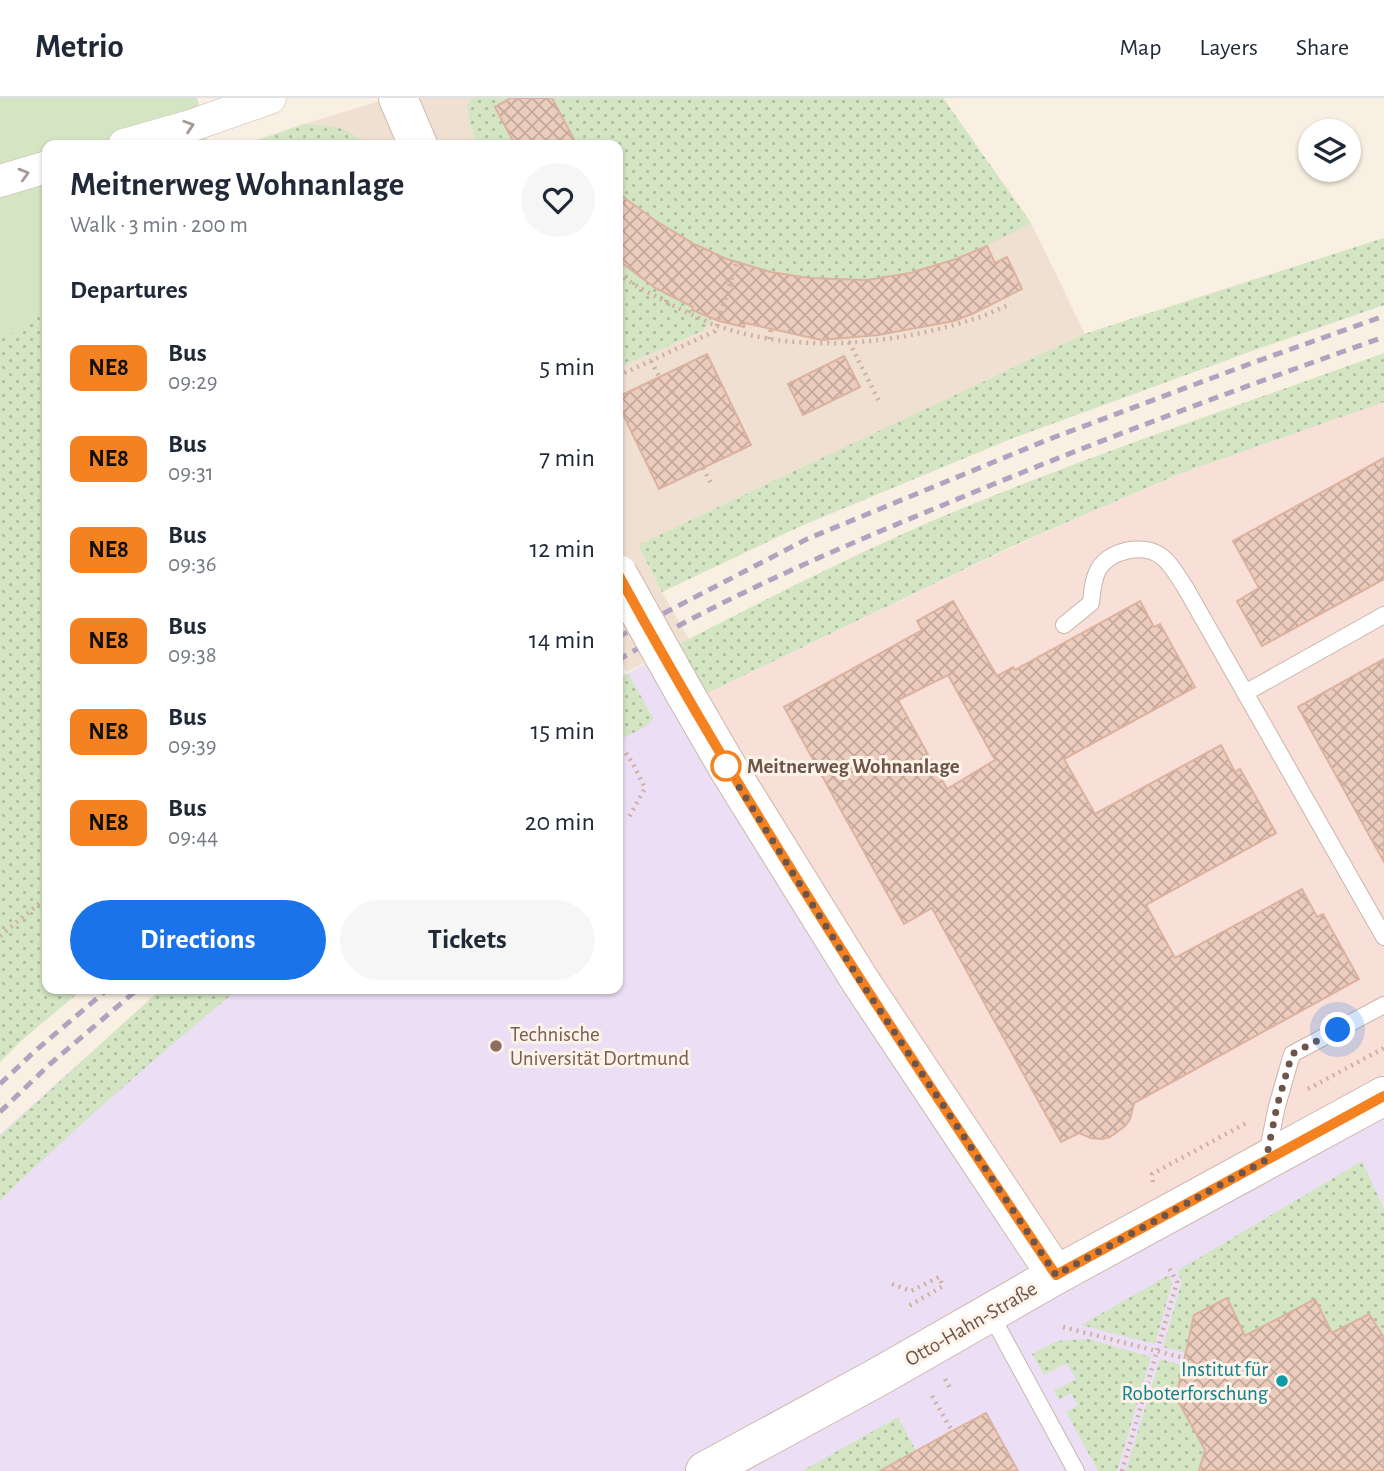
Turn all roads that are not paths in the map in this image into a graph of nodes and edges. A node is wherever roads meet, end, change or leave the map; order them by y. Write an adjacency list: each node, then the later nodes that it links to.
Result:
1 (270, 98): 3 (street, one-way to 1)
2 (398, 98): 4 (street)
3 (142, 140)
4 (416, 140)
5 (42, 168): 6 (street, one-way to 5)
6 (0, 181)
7 (623, 583): 15 (street, bridge)
8 (1384, 615): 10 (lane)
9 (1064, 625): 10 (lane)
10 (1245, 692): 11 (lane)
11 (1384, 937)
12 (1384, 1005): 14 (lane)
13 (1384, 1096): 14 (street, Otto-Hahn-Straße)
14 (1266, 1160): 15 (street, Otto-Hahn-Straße)
15 (1056, 1275): 16 (street, Otto-Hahn-Straße)
16 (990, 1313): 17 (street, Otto-Hahn-Straße); 18 (lane)
17 (705, 1471)
18 (1076, 1471)

